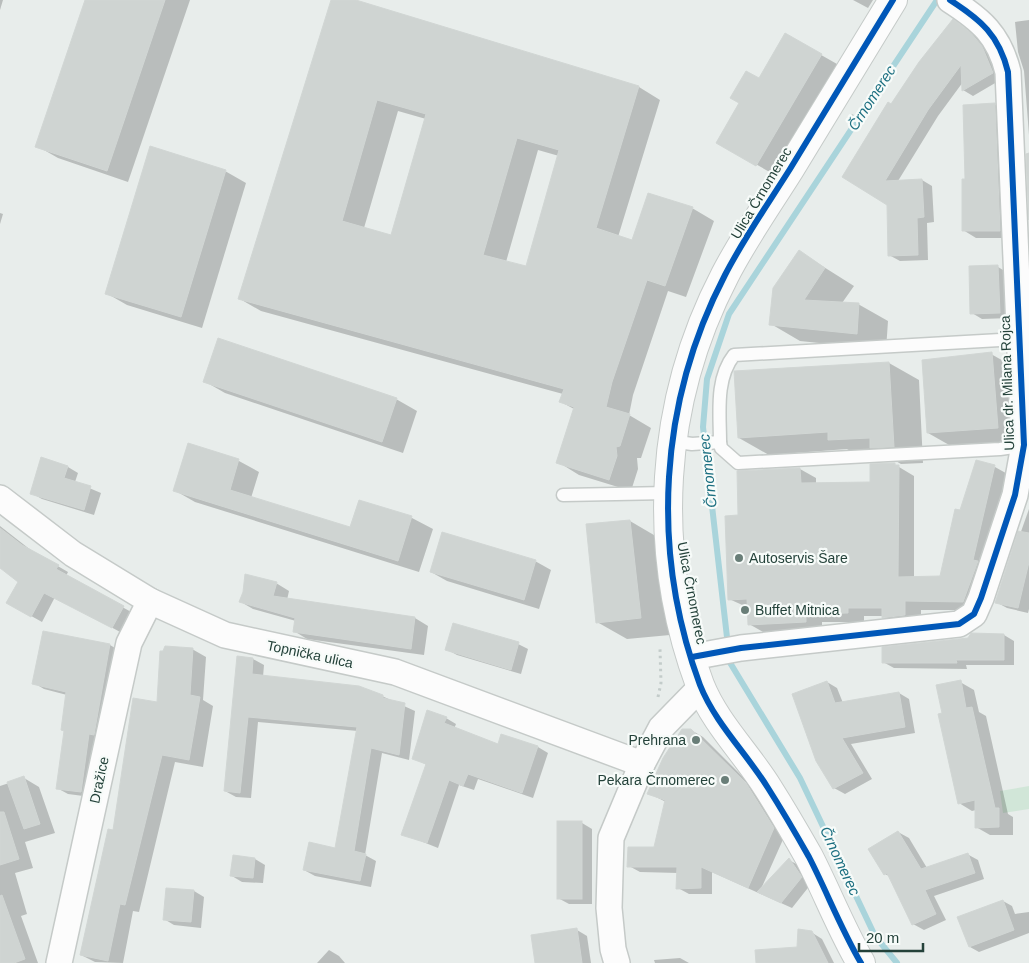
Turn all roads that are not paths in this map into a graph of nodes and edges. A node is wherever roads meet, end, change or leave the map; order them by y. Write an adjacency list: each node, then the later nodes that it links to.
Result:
1 (893, 0): 4 (street, Ulica Črnomerec)
2 (950, 0): 3 (street, Ulica dr. Milana Rojca)
3 (1018, 339): 5 (lane); 6 (street, Ulica dr. Milana Rojca)
4 (682, 442): 5 (lane); 7 (street, Ulica Črnomerec)
5 (718, 442): 6 (lane)
6 (1026, 445): 11 (street, Ulica dr. Milana Rojca)
7 (668, 493): 8 (lane); 11 (street, Ulica Črnomerec)
8 (563, 495)
9 (0, 498): 10 (street, Topnička ulica)
10 (150, 601): 13 (street, Topnička ulica); 14 (street, Dražice)
11 (705, 651): 12 (street, Ulica Črnomerec)
12 (701, 687): 13 (street); 16 (street, Ulica Črnomerec)
13 (642, 764): 15 (street)
14 (59, 963)
15 (617, 963)
16 (861, 963)

